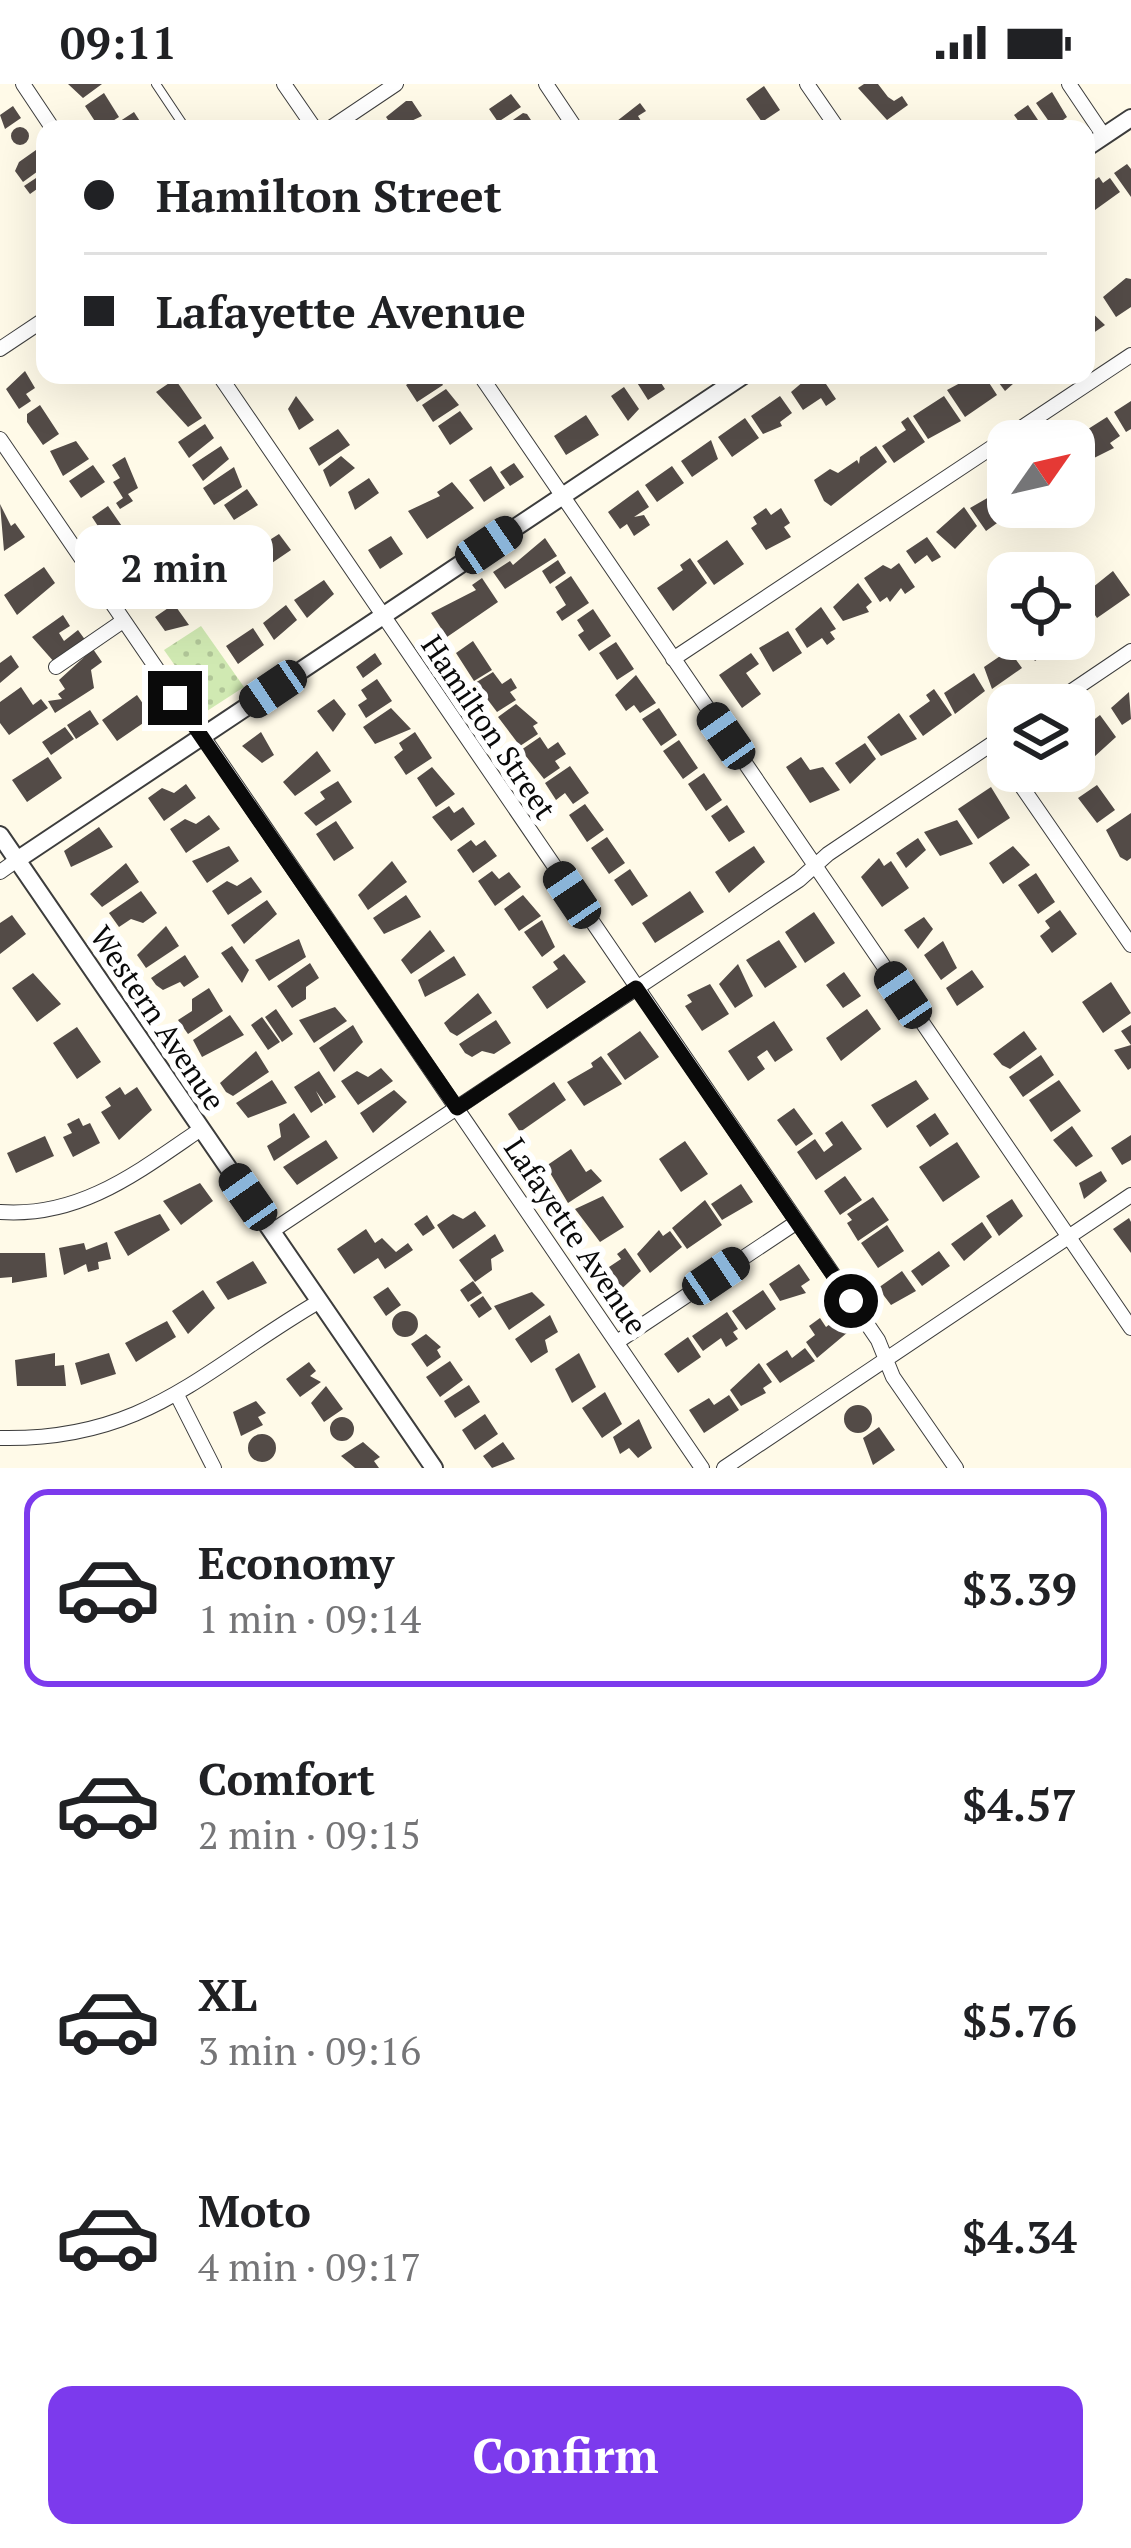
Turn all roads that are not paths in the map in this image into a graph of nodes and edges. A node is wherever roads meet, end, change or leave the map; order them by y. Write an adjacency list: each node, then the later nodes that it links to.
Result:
1 (23, 84): 9 (street)
2 (156, 84): 10 (lane)
3 (284, 84): 11 (street)
4 (396, 84): 12 (street)
5 (546, 84): 13 (street)
6 (807, 84): 14 (street)
7 (1069, 84): 15 (street)
8 (1131, 118): 17 (street)
9 (47, 120)
10 (180, 120)
11 (309, 120)
12 (342, 120)
13 (570, 120)
14 (832, 120)
15 (1093, 120)
16 (1095, 123): 17 (street)
17 (1104, 136): 18 (street)
18 (1095, 142)
19 (36, 325): 20 (street)
20 (0, 349)
21 (1131, 355): 22 (street)
22 (1095, 379)
23 (225, 384): 29 (street, Hamilton Street)
24 (486, 384): 28 (street)
25 (730, 384): 28 (street)
26 (1087, 384): 32 (street)
27 (0, 440): 30 (street, Lafayette Avenue)
28 (562, 496): 29 (street); 32 (street)
29 (381, 617): 35 (street); 43 (street, Hamilton Street)
30 (123, 621): 33 (street); 35 (street, Lafayette Avenue)
31 (1131, 651): 34 (street)
32 (673, 659): 40 (street)
33 (56, 667)
34 (1082, 684)
35 (201, 737): 39 (street); 44 (street, Lafayette Avenue)
36 (987, 747): 40 (street)
37 (1026, 792): 42 (street)
38 (0, 835): 39 (street, Western Avenue)
39 (16, 860): 41 (street); 45 (street, Western Avenue)
40 (814, 866): 43 (street); 50 (street)
41 (0, 872)
42 (1131, 946)
43 (636, 988): 44 (street); 48 (street, Hamilton Street)
44 (457, 1108): 49 (street); 53 (street, Lafayette Avenue)
45 (201, 1129): 47 (street); 49 (street, Western Avenue)
46 (1131, 1195): 50 (street)
47 (0, 1212)
48 (797, 1222): 53 (street); 54 (street, Hamilton Street)
49 (272, 1231): 51 (street, Western Avenue)
50 (1068, 1237): 52 (street); 54 (street)
51 (320, 1301): 55 (street); 58 (street, Western Avenue)
52 (1131, 1328)
53 (617, 1342): 59 (street, Lafayette Avenue)
54 (886, 1359): 60 (street); 61 (street, Hamilton Street)
55 (178, 1397): 56 (street); 57 (street)
56 (0, 1438)
57 (214, 1468)
58 (434, 1468)
59 (702, 1468)
60 (724, 1468)
61 (956, 1468)

